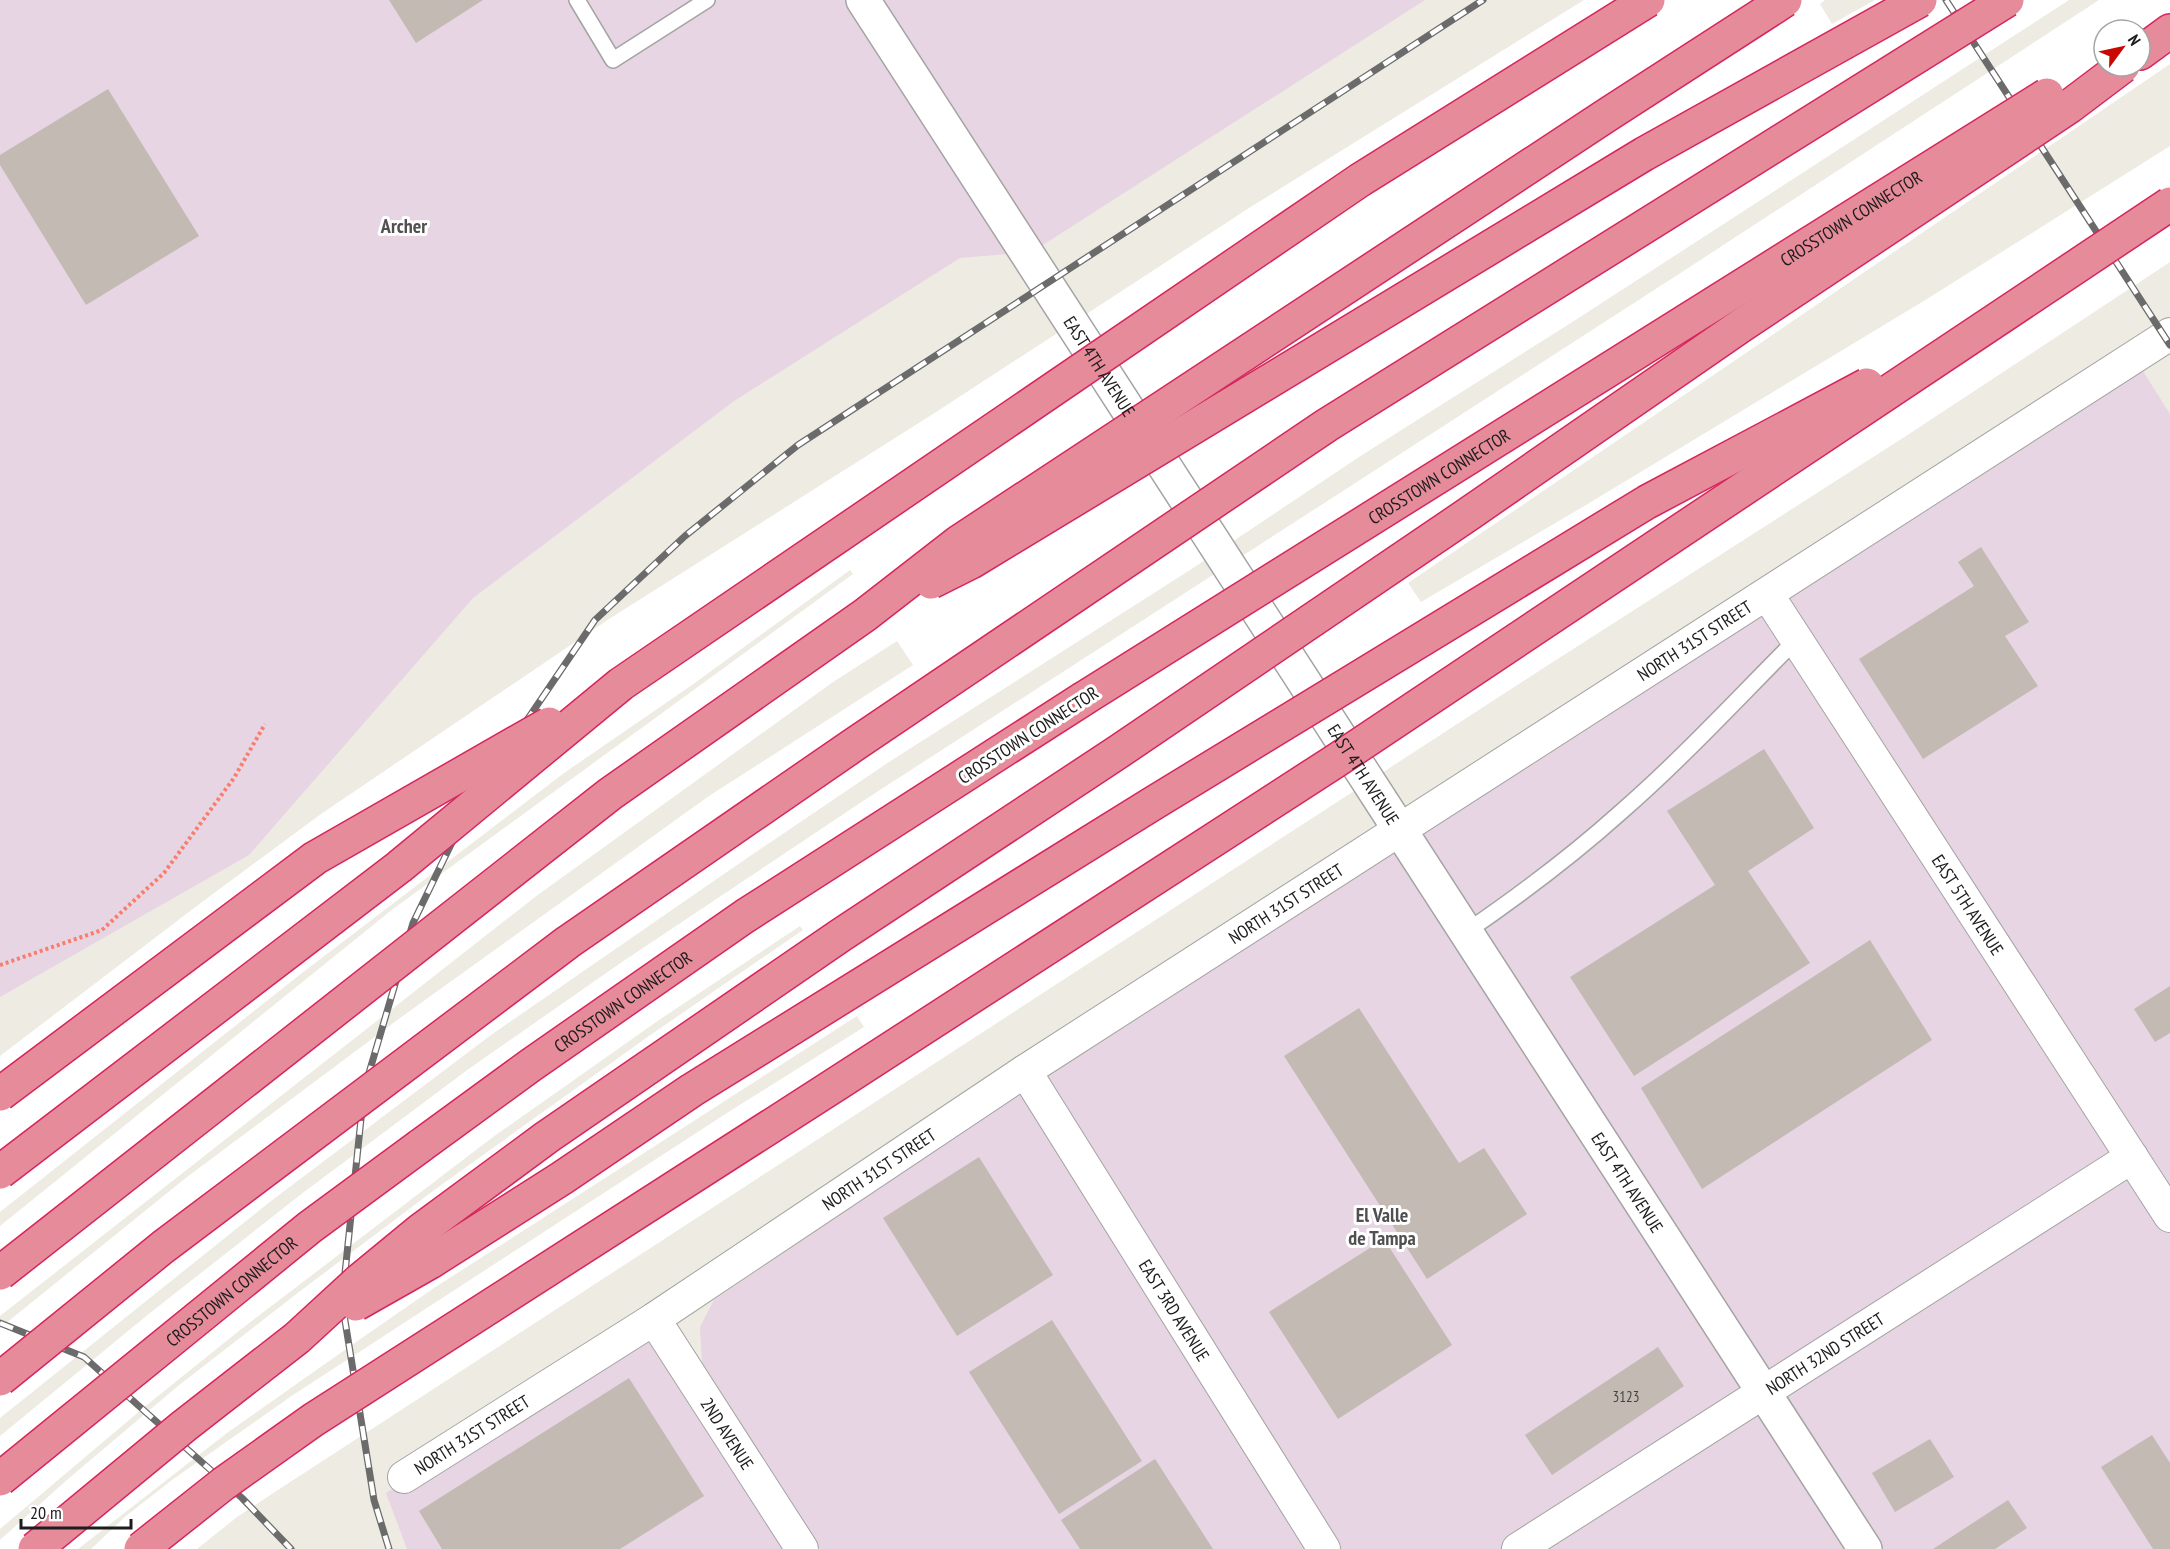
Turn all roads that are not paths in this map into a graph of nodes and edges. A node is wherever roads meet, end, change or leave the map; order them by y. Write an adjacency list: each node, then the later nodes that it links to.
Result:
1 (577, 0): 2 (lane)
2 (707, 0)
3 (863, 0): 21 (street, EAST 4TH AVENUE)
4 (1648, 0): 20 (highway, bridge)
5 (1785, 0): 18 (highway, bridge)
6 (1920, 0): 18 (highway, bridge)
7 (2007, 0): 31 (highway, bridge)
8 (2170, 16): 9 (highway)
9 (2152, 27)
10 (2170, 31): 11 (highway)
11 (2152, 45)
12 (2092, 66): 34 (highway, CROSSTOWN CONNECTOR, bridge)
13 (2107, 78): 30 (highway, bridge)
14 (2170, 204): 15 (highway, bridge)
15 (2020, 303): 30 (highway, bridge); 36 (highway, bridge)
16 (2170, 334): 17 (street, NORTH 31ST STREET)
17 (1767, 594): 19 (street, EAST 5TH AVENUE); 21 (street, NORTH 31ST STREET)
18 (865, 615): 28 (highway, bridge)
19 (1797, 639): 22 (lane); 25 (street, EAST 5TH AVENUE)
20 (621, 684): 24 (highway, bridge); 26 (highway, bridge)
21 (1399, 829): 22 (street, EAST 4TH AVENUE); 23 (street, NORTH 31ST STREET)
22 (1466, 932): 32 (street, EAST 4TH AVENUE)
23 (1025, 1071): 29 (street, NORTH 31ST STREET); 38 (street, EAST 3RD AVENUE)
24 (0, 1094)
25 (2132, 1157): 27 (street, EAST 5TH AVENUE); 32 (street, NORTH 32ND STREET)
26 (0, 1172)
27 (2170, 1216)
28 (0, 1273)
29 (654, 1319): 33 (street, NORTH 31ST STREET); 37 (street, 2ND AVENUE)
30 (297, 1338): 35 (highway, bridge)
31 (0, 1379)
32 (1763, 1392): 39 (street, NORTH 32ND STREET); 40 (street, EAST 4TH AVENUE)
33 (404, 1477)
34 (0, 1479)
35 (35, 1549)
36 (141, 1549)
37 (802, 1549)
38 (1324, 1549)
39 (1518, 1549)
40 (1865, 1549)

